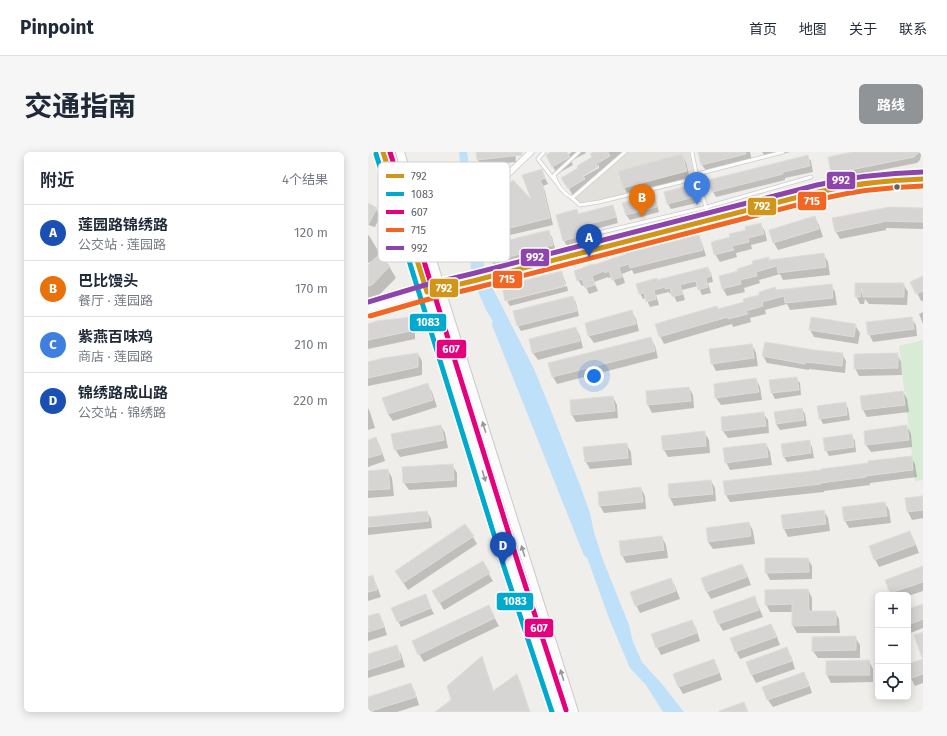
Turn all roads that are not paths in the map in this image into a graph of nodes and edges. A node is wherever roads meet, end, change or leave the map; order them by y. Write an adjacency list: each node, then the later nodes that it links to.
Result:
1 (383, 152): 9 (main road)
2 (400, 152): 10 (main road)
3 (531, 152): 11 (street)
4 (544, 152): 15 (lane)
5 (579, 152): 15 (lane)
6 (625, 152): 16 (lane)
7 (692, 152): 12 (lane)
8 (783, 152): 12 (lane)
9 (386, 162)
10 (403, 162)
11 (510, 172)
12 (697, 176): 16 (lane); 17 (lane)
13 (810, 178): 17 (lane)
14 (923, 179): 18 (street)
15 (556, 182): 16 (lane)
16 (572, 198)
17 (706, 207): 18 (lane); 19 (lane)
18 (710, 220): 22 (street)
19 (598, 233)
20 (418, 262): 23 (main road)
21 (433, 262): 22 (main road)
22 (441, 288): 23 (street); 26 (main road, one-way to 22)
23 (427, 292): 24 (street); 25 (main road, one-way to 25)
24 (368, 309)
25 (559, 712)
26 (574, 712)

